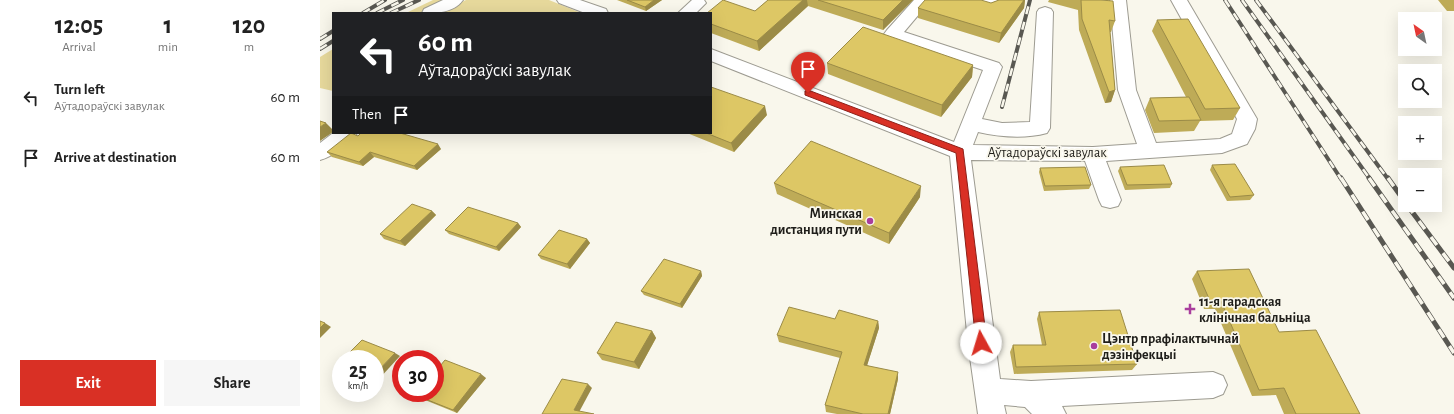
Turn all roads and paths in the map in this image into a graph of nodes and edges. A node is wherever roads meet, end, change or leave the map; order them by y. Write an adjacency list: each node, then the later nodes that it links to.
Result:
1 (455, 0): 8 (street)
2 (565, 0): 9 (street)
3 (923, 0): 12 (street)
4 (964, 0): 5 (street)
5 (994, 0)
6 (1118, 0): 14 (street)
7 (1179, 0): 14 (street, Аўтадораўскі завулак)
8 (432, 12)
9 (597, 12)
10 (1045, 12): 12 (street)
11 (712, 56): 16 (street, Аўтадораўскі завулак)
12 (971, 124): 16 (street)
13 (346, 134): 15 (street)
14 (1149, 150): 17 (street, Аўтадораўскі завулак)
15 (320, 152)
16 (960, 152): 17 (street, Аўтадораўскі завулак); 21 (street)
17 (1093, 154): 18 (street)
18 (1110, 200)
19 (1213, 385): 20 (street)
20 (1031, 394): 21 (street); 22 (street)
21 (990, 402)
22 (1052, 414)

